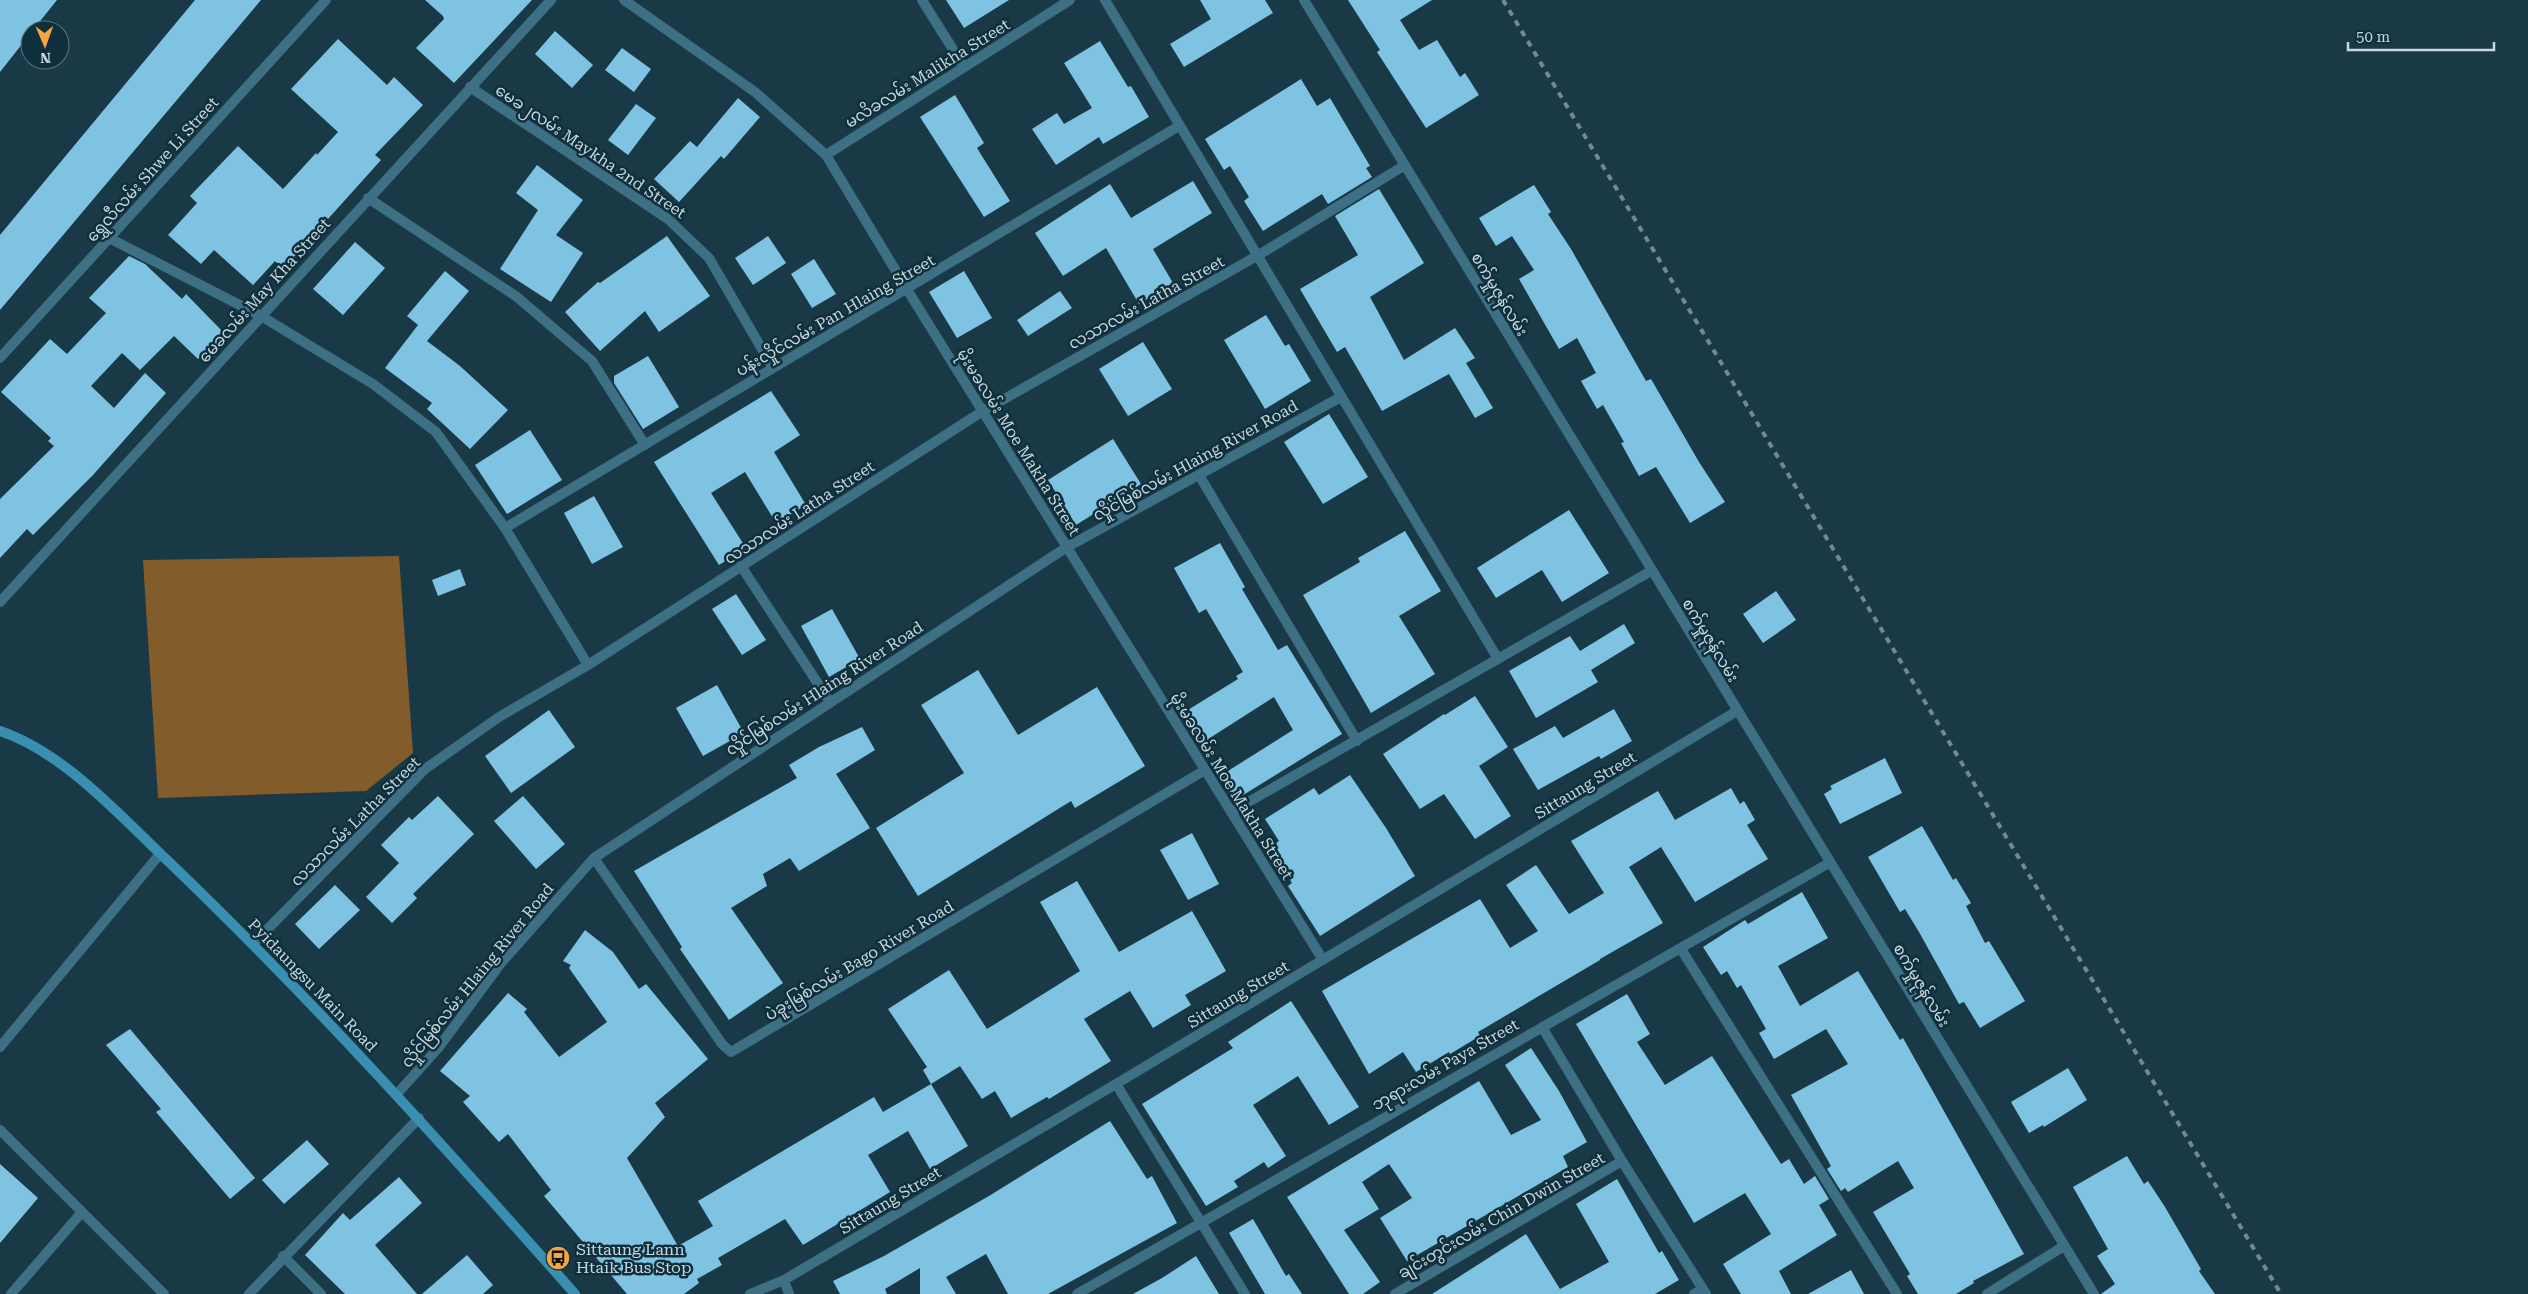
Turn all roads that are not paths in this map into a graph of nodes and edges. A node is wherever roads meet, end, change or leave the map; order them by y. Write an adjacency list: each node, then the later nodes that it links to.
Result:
1 (326, 0): 14 (street, ရွှေလီလမ်း Shwe Li Street)
2 (551, 0): 9 (street, မေခလမ်း May Kha Street)
3 (624, 0): 11 (street, မိုးမခလမ်း Moe Makha Street)
4 (922, 0): 8 (street)
5 (1070, 0): 8 (street, မလိခလမ်း Malikha Street)
6 (1105, 0): 10 (street)
7 (1304, 0): 12 (street, စက်မှုဇုန်လမ်း)
8 (964, 67): 11 (street, မလိခလမ်း Malikha Street)
9 (470, 87): 13 (street, မေခလမ်း May Kha Street); 19 (street, မေခ၂လမ်း Maykha 2nd Street)
10 (1180, 126): 15 (street); 16 (street, ပန်းလှိုင်လမ်း Pan Hlaing Street)
11 (826, 155): 16 (street, မိုးမခလမ်း Moe Makha Street)
12 (1405, 165): 15 (street, လသာလမ်း Latha Street); 27 (street, စက်မှုဇုန်လမ်း)
13 (368, 198): 17 (street, မေခလမ်း May Kha Street); 22 (street)
14 (109, 238): 17 (street); 18 (street, ရွှေလီလမ်း Shwe Li Street)
15 (1257, 256): 20 (street); 21 (street, လသာလမ်း Latha Street)
16 (908, 291): 19 (street, ပန်းလှိုင်လမ်း Pan Hlaing Street); 21 (street, မိုးမခလမ်း Moe Makha Street)
17 (261, 316): 24 (street); 28 (street, မေခလမ်း May Kha Street)
18 (0, 358)
19 (773, 368): 22 (street, ပန်းလှိုင်လမ်း Pan Hlaing Street)
20 (1341, 397): 23 (street, လှိုင်မြစ်လမ်း Hlaing River Road); 29 (street)
21 (983, 412): 25 (street, မိုးမခလမ်း Moe Makha Street); 26 (street, လသာလမ်း Latha Street)
22 (645, 445): 24 (street, ပန်းလှိုင်လမ်း Pan Hlaing Street)
23 (1200, 475): 25 (street, လှိုင်မြစ်လမ်း Hlaing River Road); 34 (street)
24 (505, 528): 30 (street)
25 (1067, 547): 31 (street, လှိုင်မြစ်လမ်း Hlaing River Road); 35 (street, မိုးမခလမ်း Moe Makha Street)
26 (742, 566): 30 (street, လသာလမ်း Latha Street); 31 (street)
27 (1651, 571): 29 (street); 32 (street, စက်မှုဇုန်လမ်း)
28 (0, 602)
29 (1498, 659): 34 (street)
30 (588, 665): 40 (street, လသာလမ်း Latha Street)
31 (830, 702): 38 (street, လှိုင်မြစ်လမ်း Hlaing River Road)
32 (1737, 711): 39 (street, စက်မှုဇုန်လမ်း); 42 (street, Sittaung Street)
33 (0, 731): 37 (main road, Pyidaungsu Main Road)
34 (1357, 741): 36 (street)
35 (1205, 770): 36 (street, မိုးမခလမ်း Moe Makha Street); 38 (street, ပဲခူးမြစ်လမ်း Bago River Road)
36 (1231, 812): 42 (street, မိုးမခလမ်း Moe Makha Street)
37 (160, 854): 40 (main road, Pyidaungsu Main Road); 44 (street)
38 (594, 858): 46 (street, လှိုင်မြစ်လမ်း Hlaing River Road)
39 (1829, 863): 41 (street, ဘုရားလမ်း Paya Street); 52 (street, စက်မှုဇုန်လမ်း)
40 (254, 943): 46 (main road, Pyidaungsu Main Road)
41 (1681, 949): 43 (street, ဘုရားလမ်း Paya Street); 66 (street)
42 (1323, 960): 45 (street, Sittaung Street)
43 (1542, 1027): 49 (street); 51 (street, ဘုရားလမ်း Paya Street)
44 (0, 1047)
45 (1116, 1084): 51 (street); 54 (street, Sittaung Street)
46 (397, 1094): 47 (main road, Pyidaungsu Main Road)
47 (419, 1118): 53 (street); 60 (main road, Pyidaungsu Main Road)
48 (0, 1130): 50 (street)
49 (1622, 1161): 55 (street); 65 (street, ချင်းတွင်းလမ်း Chin Dwin Street)
50 (82, 1212): 56 (street); 57 (street)
51 (1200, 1222): 63 (street, ဘုရားလမ်း Paya Street); 64 (street)
52 (2064, 1246): 67 (street); 68 (street, စက်မှုဇုန်လမ်း)
53 (284, 1256): 58 (street); 59 (street)
54 (784, 1280): 61 (street, Sittaung Street); 62 (street)
55 (1700, 1292)
56 (12, 1294)
57 (164, 1294)
58 (249, 1294)
59 (321, 1294)
60 (576, 1294)
61 (750, 1294)
62 (789, 1294)
63 (1077, 1294)
64 (1246, 1294)
65 (1395, 1294)
66 (1897, 1294)
67 (1987, 1294)
68 (2094, 1294)

